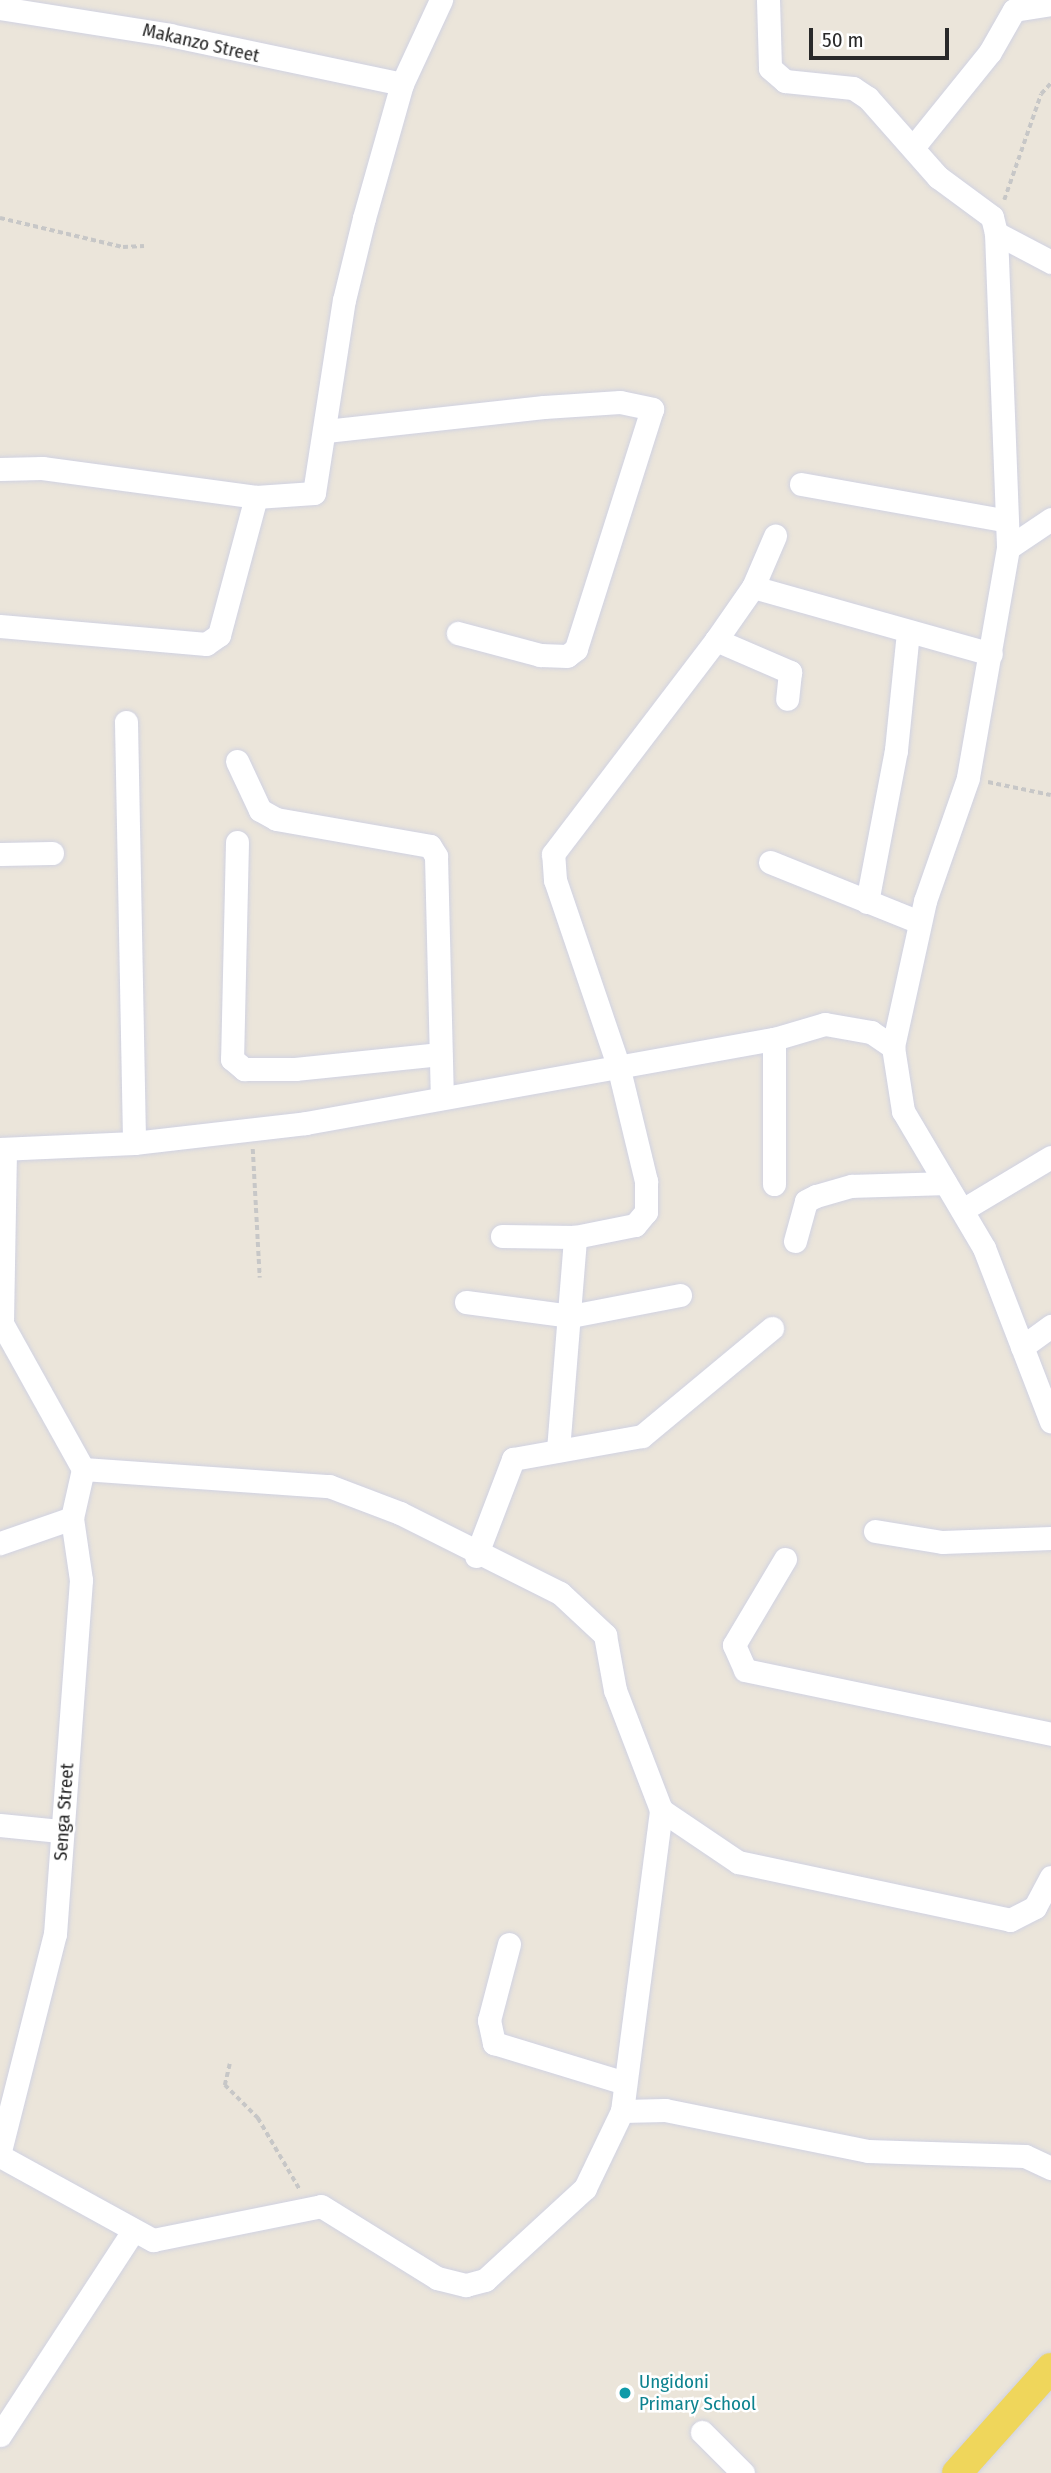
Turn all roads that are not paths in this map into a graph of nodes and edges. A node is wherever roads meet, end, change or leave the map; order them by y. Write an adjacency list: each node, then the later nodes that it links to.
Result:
1 (441, 0): 6 (street)
2 (768, 0): 7 (street)
3 (1051, 4): 4 (street)
4 (1016, 5): 7 (street)
5 (0, 8): 6 (street, Makanzo Street)
6 (402, 84): 10 (street)
7 (915, 145): 8 (street)
8 (995, 228): 9 (street); 15 (street)
9 (1051, 262)
10 (326, 430): 13 (street); 21 (street)
11 (0, 469): 13 (street)
12 (801, 484): 15 (street)
13 (256, 497): 19 (street)
14 (1051, 519): 17 (street)
15 (1003, 520): 17 (street)
16 (775, 536): 18 (street)
17 (1008, 548): 23 (street)
18 (753, 587): 20 (street); 22 (street)
19 (0, 625)
20 (908, 632): 23 (street); 31 (street)
21 (458, 633)
22 (716, 640): 24 (street); 36 (street)
23 (991, 654): 32 (street)
24 (787, 699)
25 (126, 722): 38 (street)
26 (237, 761): 35 (street)
27 (237, 842): 35 (street)
28 (52, 853): 29 (street)
29 (0, 854)
30 (770, 862): 31 (street)
31 (867, 902): 32 (street)
32 (919, 922): 34 (street)
33 (774, 1039): 34 (street); 36 (street); 42 (street)
34 (893, 1047): 41 (street)
35 (440, 1054): 37 (street)
36 (618, 1065): 37 (street); 45 (street)
37 (442, 1096): 38 (street)
38 (134, 1143): 39 (street)
39 (3, 1149): 50 (street)
40 (1051, 1157): 43 (street)
41 (945, 1183): 43 (street); 46 (street)
42 (774, 1184)
43 (964, 1209): 52 (street)
44 (502, 1236): 45 (street)
45 (575, 1237): 49 (street)
46 (795, 1241)
47 (680, 1295): 49 (street)
48 (466, 1302): 49 (street)
49 (571, 1316): 54 (street)
50 (1, 1321): 55 (street)
51 (772, 1328): 54 (street)
52 (1041, 1338): 53 (street)
53 (1051, 1422)
54 (558, 1450): 60 (street)
55 (83, 1469): 56 (street, Senga Street); 60 (street)
56 (72, 1518): 59 (street); 65 (street, Senga Street)
57 (875, 1531): 58 (street)
58 (1051, 1538)
59 (0, 1543)
60 (476, 1556): 63 (street)
61 (785, 1559): 62 (street)
62 (1051, 1734)
63 (661, 1810): 66 (street); 68 (street)
64 (0, 1825): 65 (street)
65 (60, 1831): 70 (street, Senga Street)
66 (1051, 1877)
67 (509, 1944): 68 (street)
68 (625, 2083): 69 (street)
69 (622, 2111): 71 (street); 72 (street)
70 (0, 2153): 72 (street)
71 (1051, 2168)
72 (133, 2231): 75 (street)
73 (1051, 2368): 77 (main road)
74 (702, 2432): 76 (street)
75 (0, 2435)
76 (743, 2473)
77 (957, 2473)

